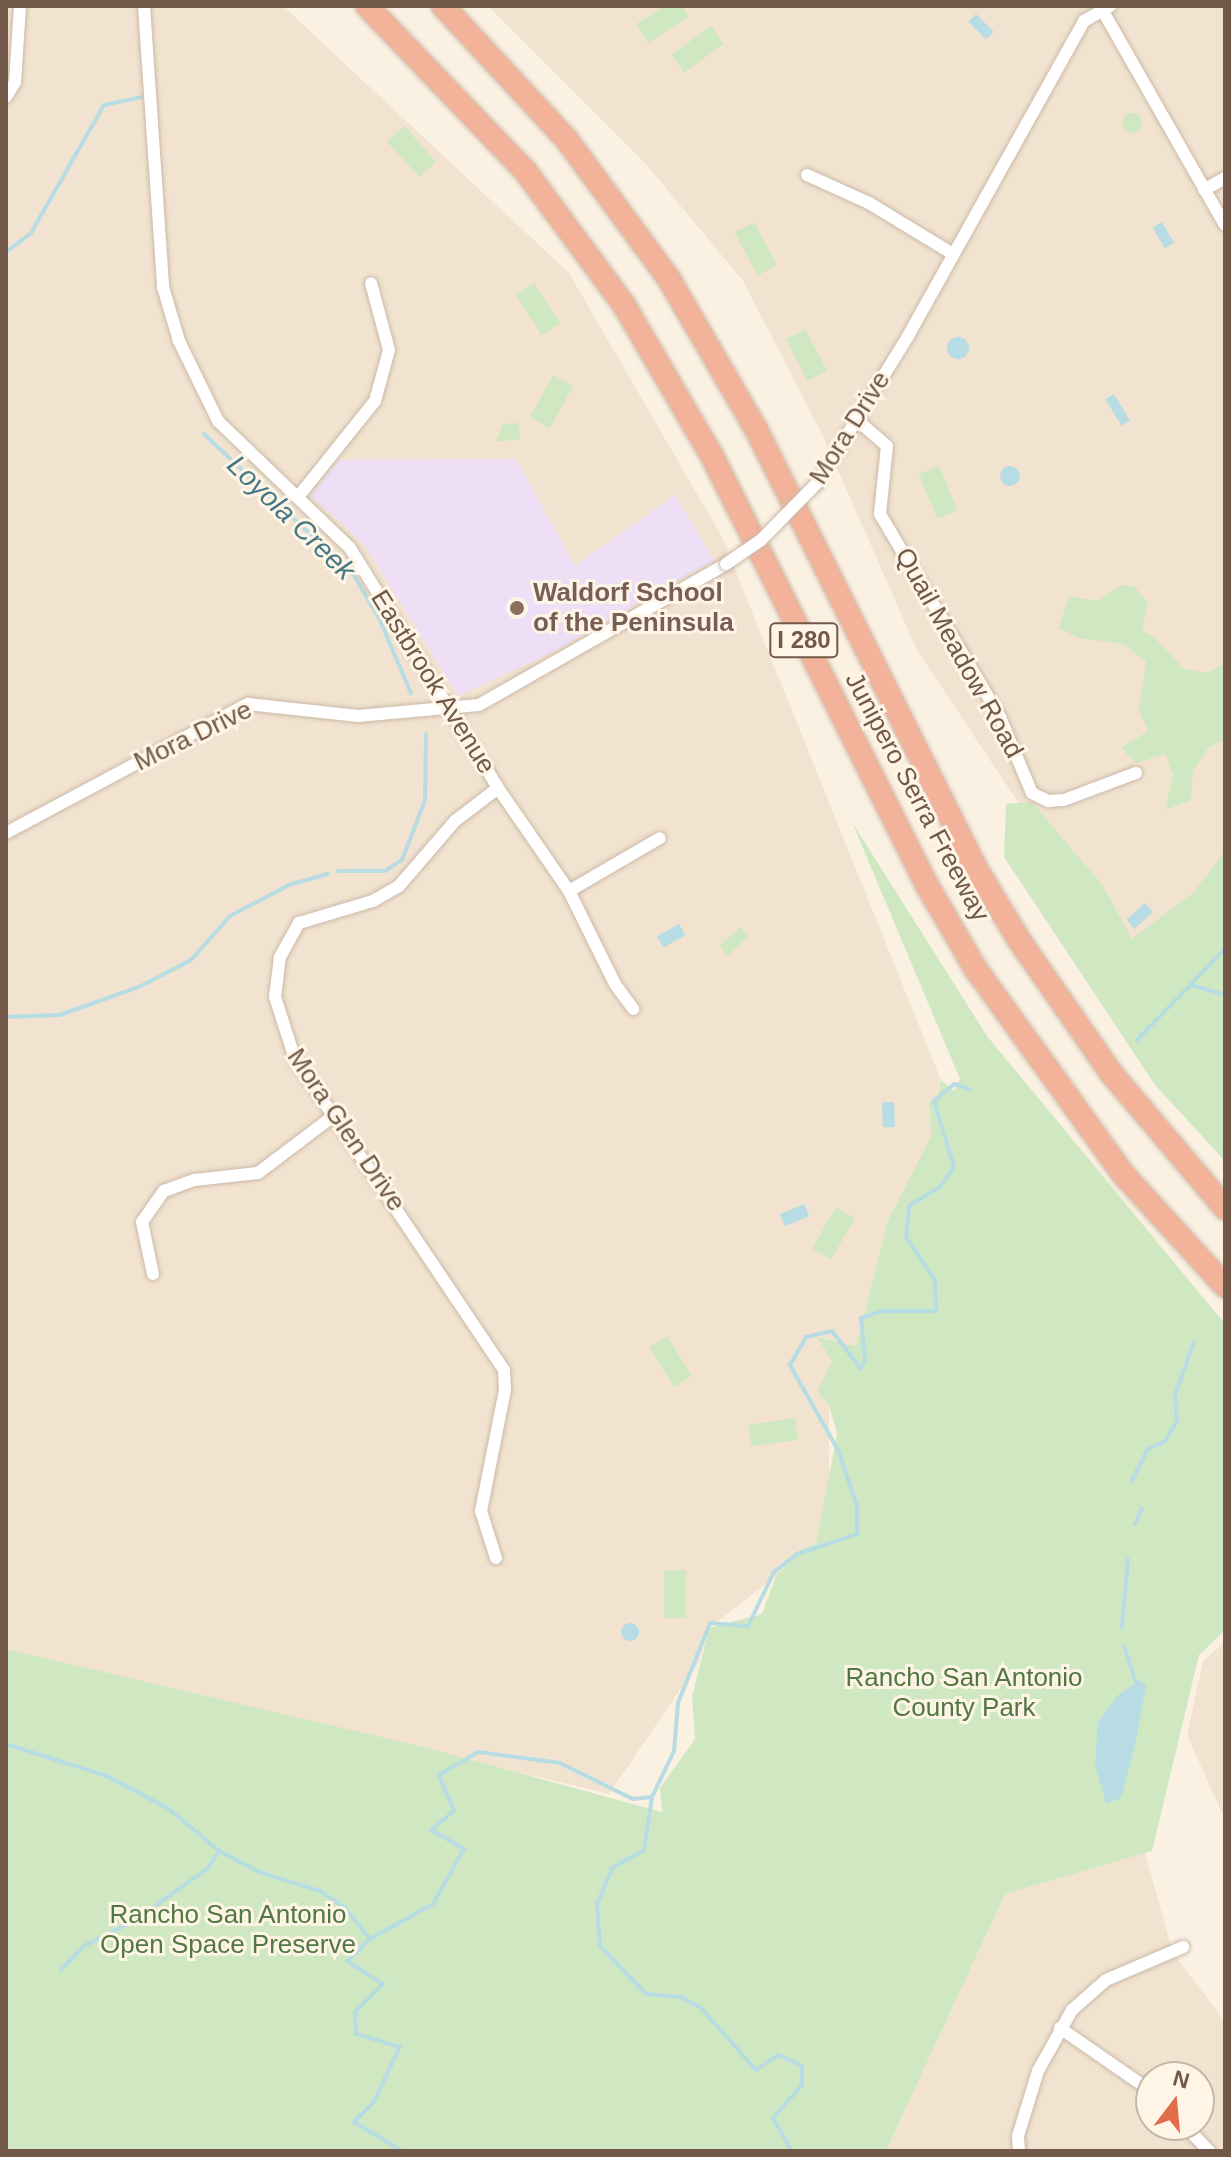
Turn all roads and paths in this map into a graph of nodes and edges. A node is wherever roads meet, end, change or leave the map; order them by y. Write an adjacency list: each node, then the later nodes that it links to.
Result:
1 (20, 6): 6 (street)
2 (144, 6): 14 (street, Eastbrook Avenue)
3 (367, 6): 25 (highway, Junipero Serra Freeway / I 280)
4 (443, 6): 23 (highway, Junipero Serra Freeway / I 280)
5 (1104, 7): 9 (street); 11 (street, Mora Drive)
6 (6, 97)
7 (807, 175): 11 (street)
8 (1225, 178): 9 (street)
9 (1204, 190): 10 (street)
10 (1225, 225)
11 (953, 254): 13 (street, Mora Drive)
12 (371, 283): 14 (street)
13 (856, 419): 15 (street, Mora Drive, bridge); 16 (street, Quail Meadow Road)
14 (298, 497): 15 (street, Eastbrook Avenue)
15 (449, 711): 17 (street, Eastbrook Avenue); 18 (street, Mora Drive)
16 (1136, 773)
17 (498, 788): 20 (street, Eastbrook Avenue); 22 (street, Mora Glen Drive)
18 (6, 833)
19 (660, 838): 20 (street)
20 (569, 891): 21 (street, Eastbrook Avenue)
21 (633, 1009)
22 (336, 1114): 24 (street); 26 (street, Mora Glen Drive)
23 (1225, 1208)
24 (153, 1274)
25 (1225, 1286)
26 (496, 1558)
27 (1183, 1947): 28 (street)
28 (1060, 2028): 29 (street); 30 (street)
29 (1135, 2080)
30 (1019, 2151)

